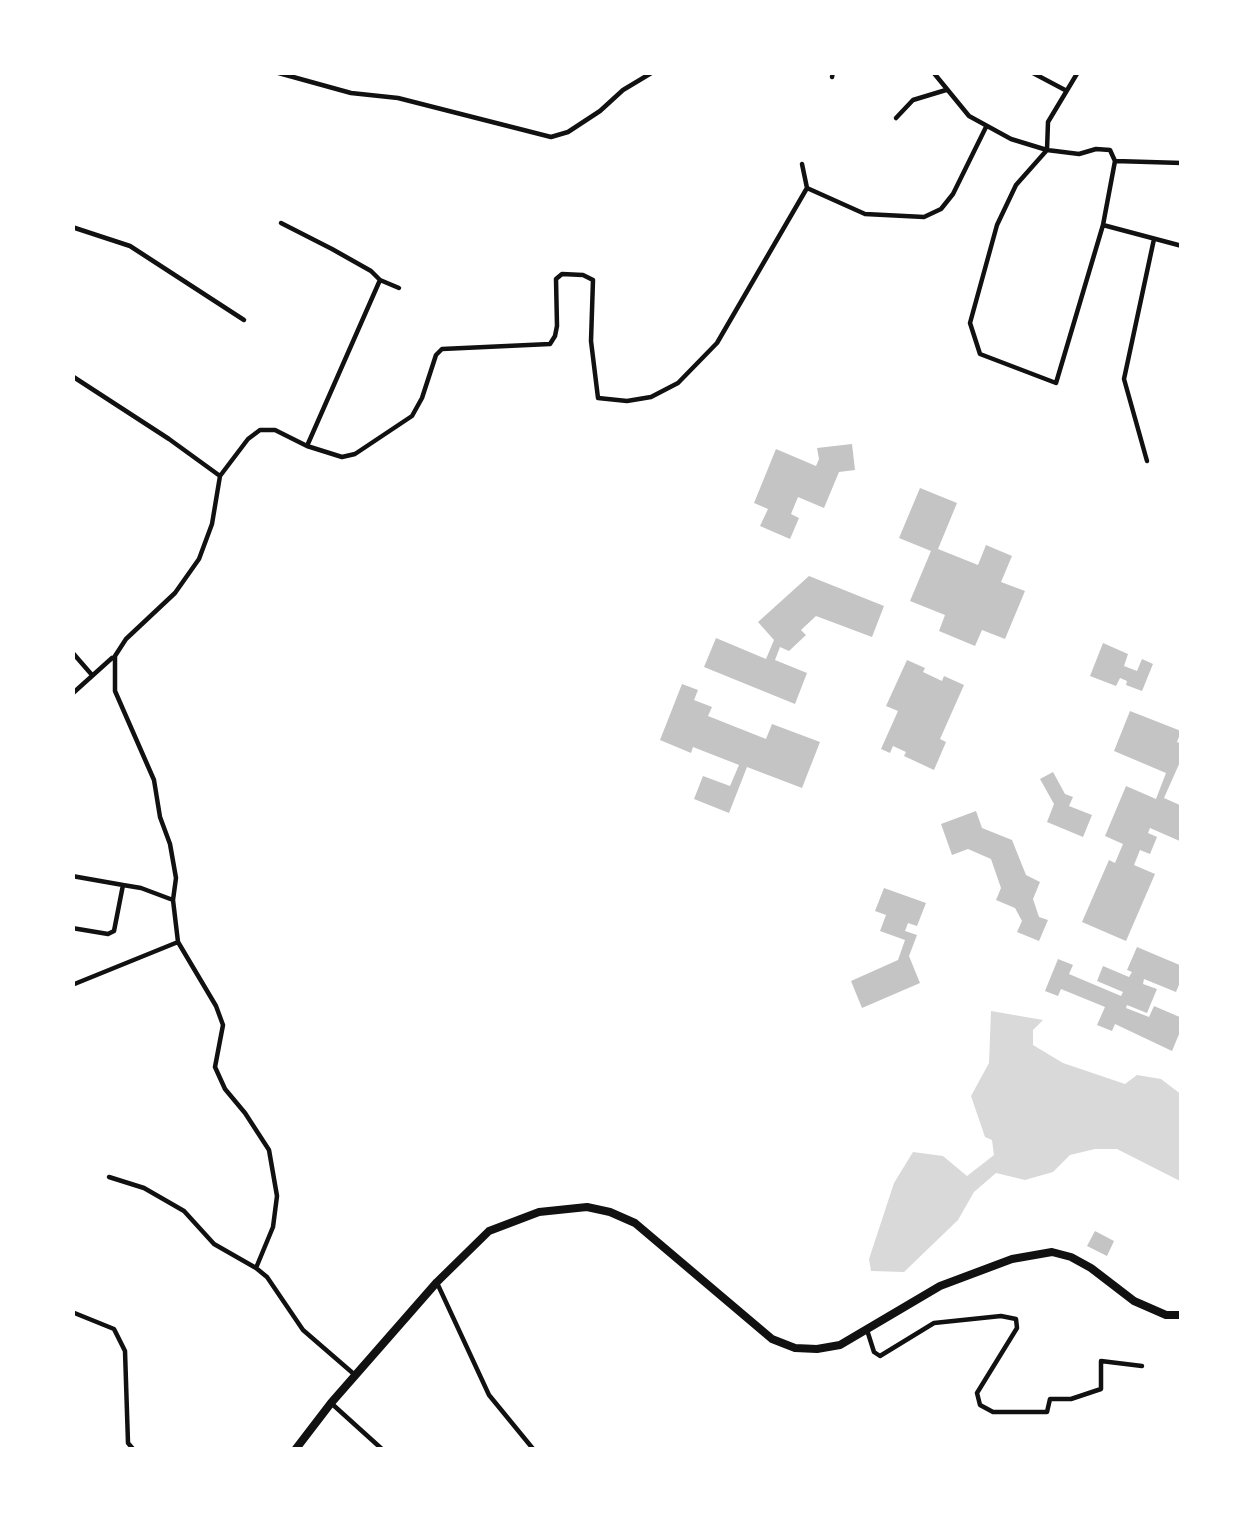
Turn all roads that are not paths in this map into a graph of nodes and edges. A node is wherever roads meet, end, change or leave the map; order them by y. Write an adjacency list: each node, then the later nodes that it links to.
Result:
1 (275, 72): 2 (street)
2 (653, 72)
3 (933, 72): 6 (street)
4 (1031, 72): 7 (street)
5 (1078, 72): 7 (street)
6 (946, 90): 8 (street); 9 (street)
7 (1065, 90): 10 (street)
8 (896, 118)
9 (986, 127): 10 (street); 14 (street)
10 (1047, 150): 11 (street); 16 (street)
11 (1115, 161): 12 (street); 16 (street)
12 (1182, 163)
13 (802, 164): 14 (street)
14 (807, 188): 24 (street)
15 (281, 223): 20 (street)
16 (1103, 225): 18 (street)
17 (72, 227): 22 (street)
18 (1154, 239): 19 (street); 25 (street)
19 (1182, 246)
20 (380, 280): 21 (street); 24 (street)
21 (399, 288)
22 (244, 320)
23 (72, 376): 26 (street)
24 (307, 446): 26 (street)
25 (1147, 461)
26 (220, 476): 28 (street)
27 (72, 652): 29 (street)
28 (115, 656): 29 (street); 33 (street)
29 (92, 675): 30 (street)
30 (72, 694)
31 (72, 876): 32 (street)
32 (124, 885): 33 (street); 34 (street)
33 (173, 900): 35 (street)
34 (72, 928)
35 (178, 942): 36 (street); 38 (street)
36 (72, 986)
37 (109, 1177): 38 (street)
38 (256, 1268): 44 (street)
39 (437, 1282): 42 (highway); 44 (highway); 49 (street)
40 (72, 1312): 46 (street)
41 (1182, 1315): 42 (highway)
42 (867, 1330): 43 (street)
43 (1142, 1366)
44 (355, 1376): 45 (highway)
45 (332, 1402): 47 (highway); 48 (street)
46 (134, 1450)
47 (295, 1450)
48 (383, 1450)
49 (534, 1450)

